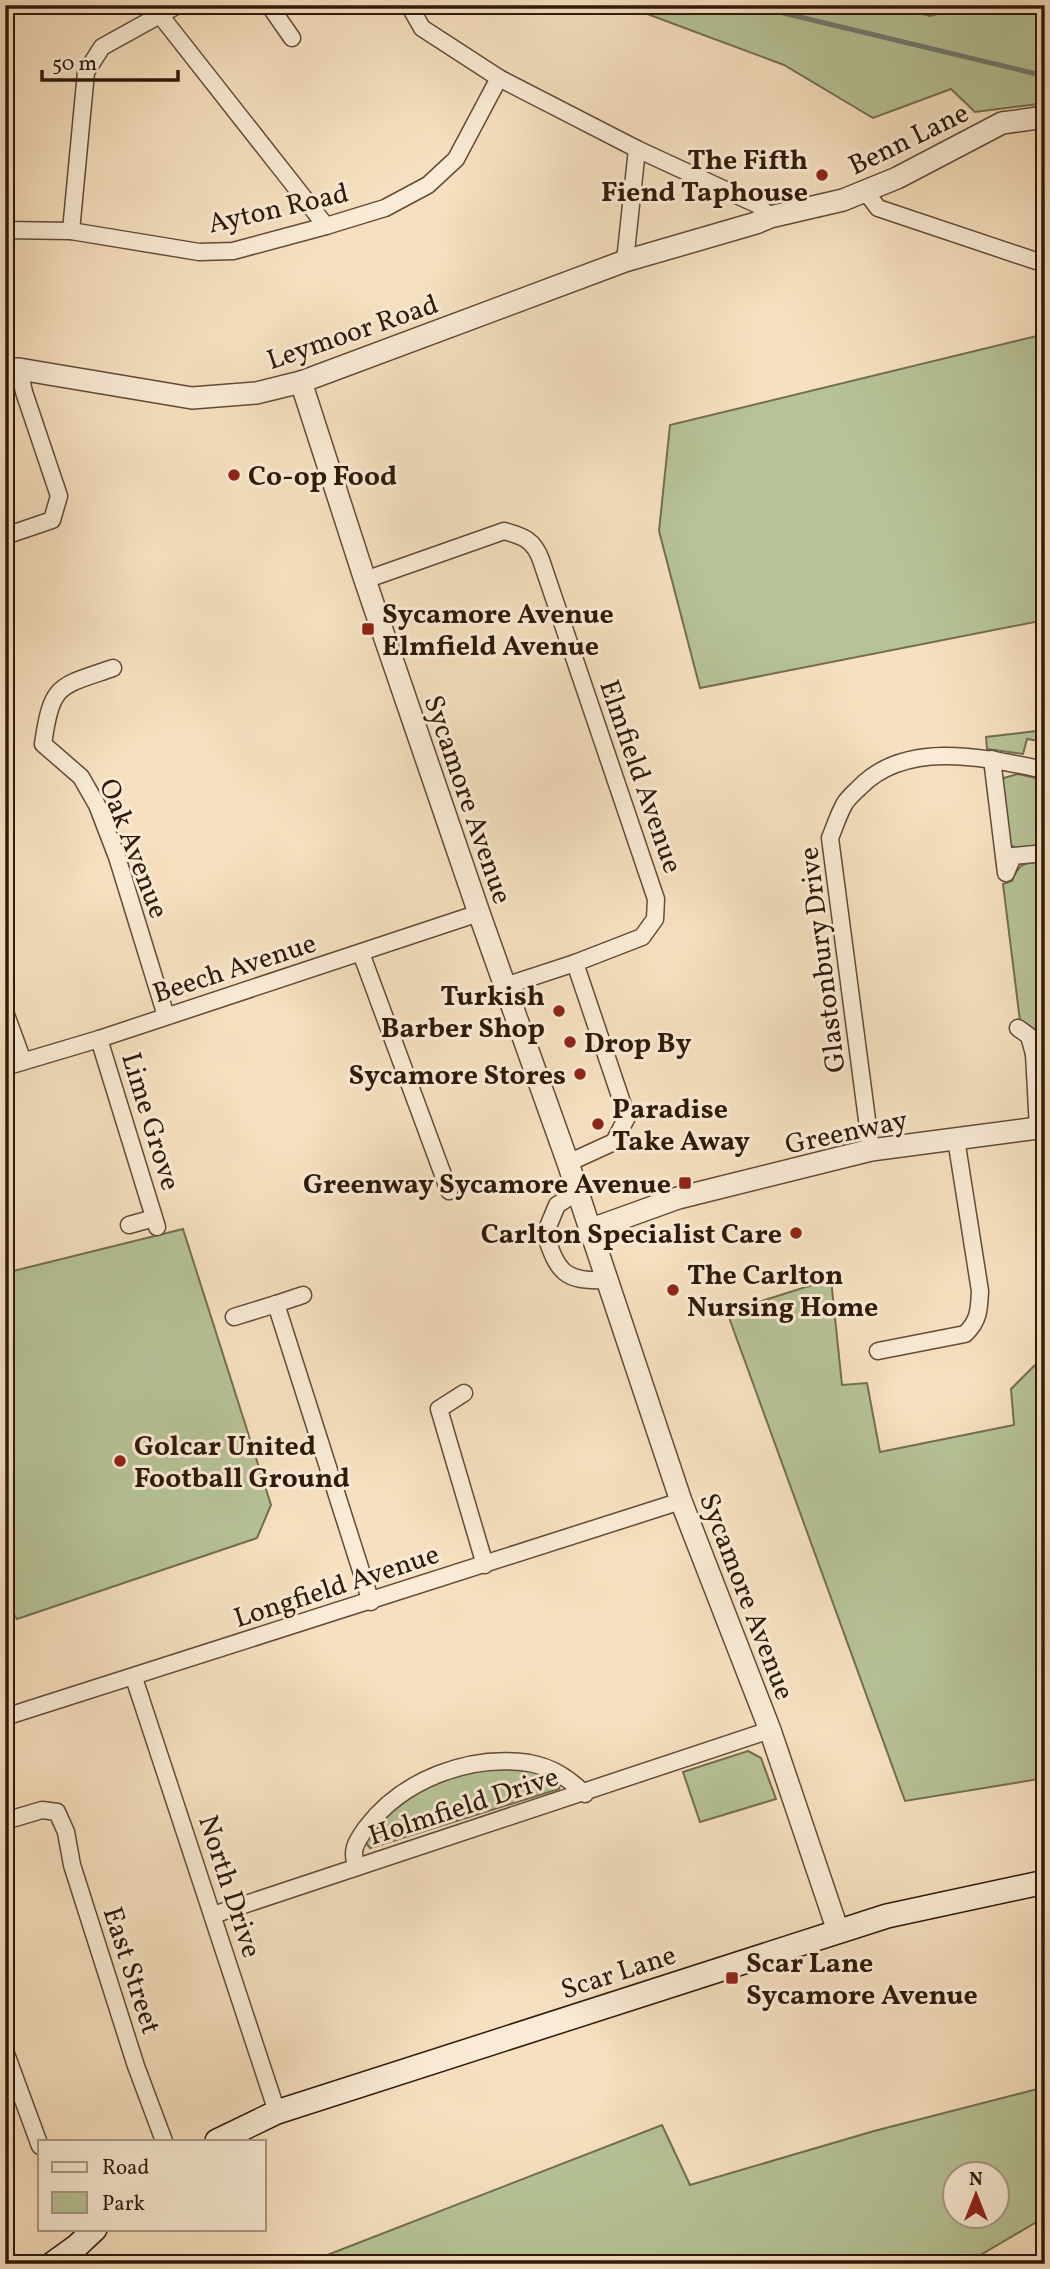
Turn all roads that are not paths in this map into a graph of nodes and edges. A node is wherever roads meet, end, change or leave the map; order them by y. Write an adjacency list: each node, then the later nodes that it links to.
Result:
1 (178, 5): 4 (street)
2 (269, 5): 5 (street)
3 (409, 5): 6 (street)
4 (160, 15): 11 (street); 13 (street)
5 (292, 38)
6 (499, 78): 8 (street); 11 (street, Ayton Road)
7 (1045, 117): 9 (street, Benn Lane)
8 (637, 149): 10 (street); 14 (street)
9 (865, 191): 10 (street, Benn Lane); 15 (street)
10 (763, 220): 14 (street, Leymoor Road)
11 (326, 226): 13 (street, Ayton Road)
12 (5, 230): 13 (street, Ayton Road)
13 (71, 232)
14 (625, 261): 17 (street, Leymoor Road)
15 (1045, 264)
16 (12, 369): 17 (street, Leymoor Road); 18 (street)
17 (301, 382): 19 (street, Sycamore Avenue)
18 (5, 536)
19 (365, 579): 24 (street, Sycamore Avenue); 26 (street, Elmfield Avenue)
20 (113, 668): 29 (street, Oak Avenue)
21 (992, 759): 22 (street, Glastonbury Drive); 23 (street); 37 (street, Glastonbury Drive)
22 (1045, 770)
23 (1045, 853)
24 (479, 913): 25 (street, Beech Avenue); 27 (street, Sycamore Avenue)
25 (361, 953): 29 (street, Beech Avenue); 39 (street)
26 (575, 963): 27 (street, Elmfield Avenue); 38 (street)
27 (505, 986): 38 (street, Sycamore Avenue)
28 (5, 1012): 33 (street)
29 (166, 1016): 31 (street, Beech Avenue)
30 (1018, 1028): 32 (street)
31 (99, 1039): 33 (street, Beech Avenue); 41 (street, Lime Grove)
32 (1040, 1053): 35 (street, Greenway)
33 (23, 1061): 34 (street, Beech Avenue)
34 (5, 1067)
35 (1042, 1128): 36 (street, Greenway)
36 (956, 1139): 37 (street, Greenway); 47 (street)
37 (871, 1150): 42 (street, Greenway)
38 (568, 1163): 40 (street, Sycamore Avenue)
39 (449, 1191)
40 (577, 1192): 42 (street, Sycamore Avenue); 43 (street)
41 (129, 1225)
42 (589, 1230): 43 (street, Sycamore Avenue)
43 (606, 1280): 49 (street, Sycamore Avenue)
44 (303, 1295): 45 (street)
45 (276, 1304): 46 (street); 51 (street)
46 (234, 1317)
47 (878, 1351)
48 (464, 1393): 50 (street)
49 (681, 1501): 50 (street, Longfield Avenue); 54 (street, Sycamore Avenue)
50 (485, 1565): 51 (street, Longfield Avenue)
51 (371, 1602): 52 (street, Longfield Avenue)
52 (134, 1678): 53 (street, Longfield Avenue); 59 (street, North Drive)
53 (5, 1717)
54 (770, 1730): 55 (street, Holmfield Drive); 60 (street, Sycamore Avenue)
55 (585, 1794): 57 (street, Holmfield Drive); 57 (street, Holmfield Drive)
56 (5, 1821): 63 (street, East Street)
57 (357, 1867): 59 (street, Holmfield Drive)
58 (1045, 1882): 60 (main road, Scar Lane)
59 (213, 1915): 62 (street, North Drive)
60 (838, 1931): 62 (main road, Scar Lane)
61 (5, 2051): 65 (street)
62 (277, 2112): 64 (main road, Scar Lane)
63 (164, 2140)
64 (219, 2140)
65 (38, 2141)
66 (93, 2230): 67 (main road)
67 (74, 2238): 68 (main road)
68 (52, 2264)

